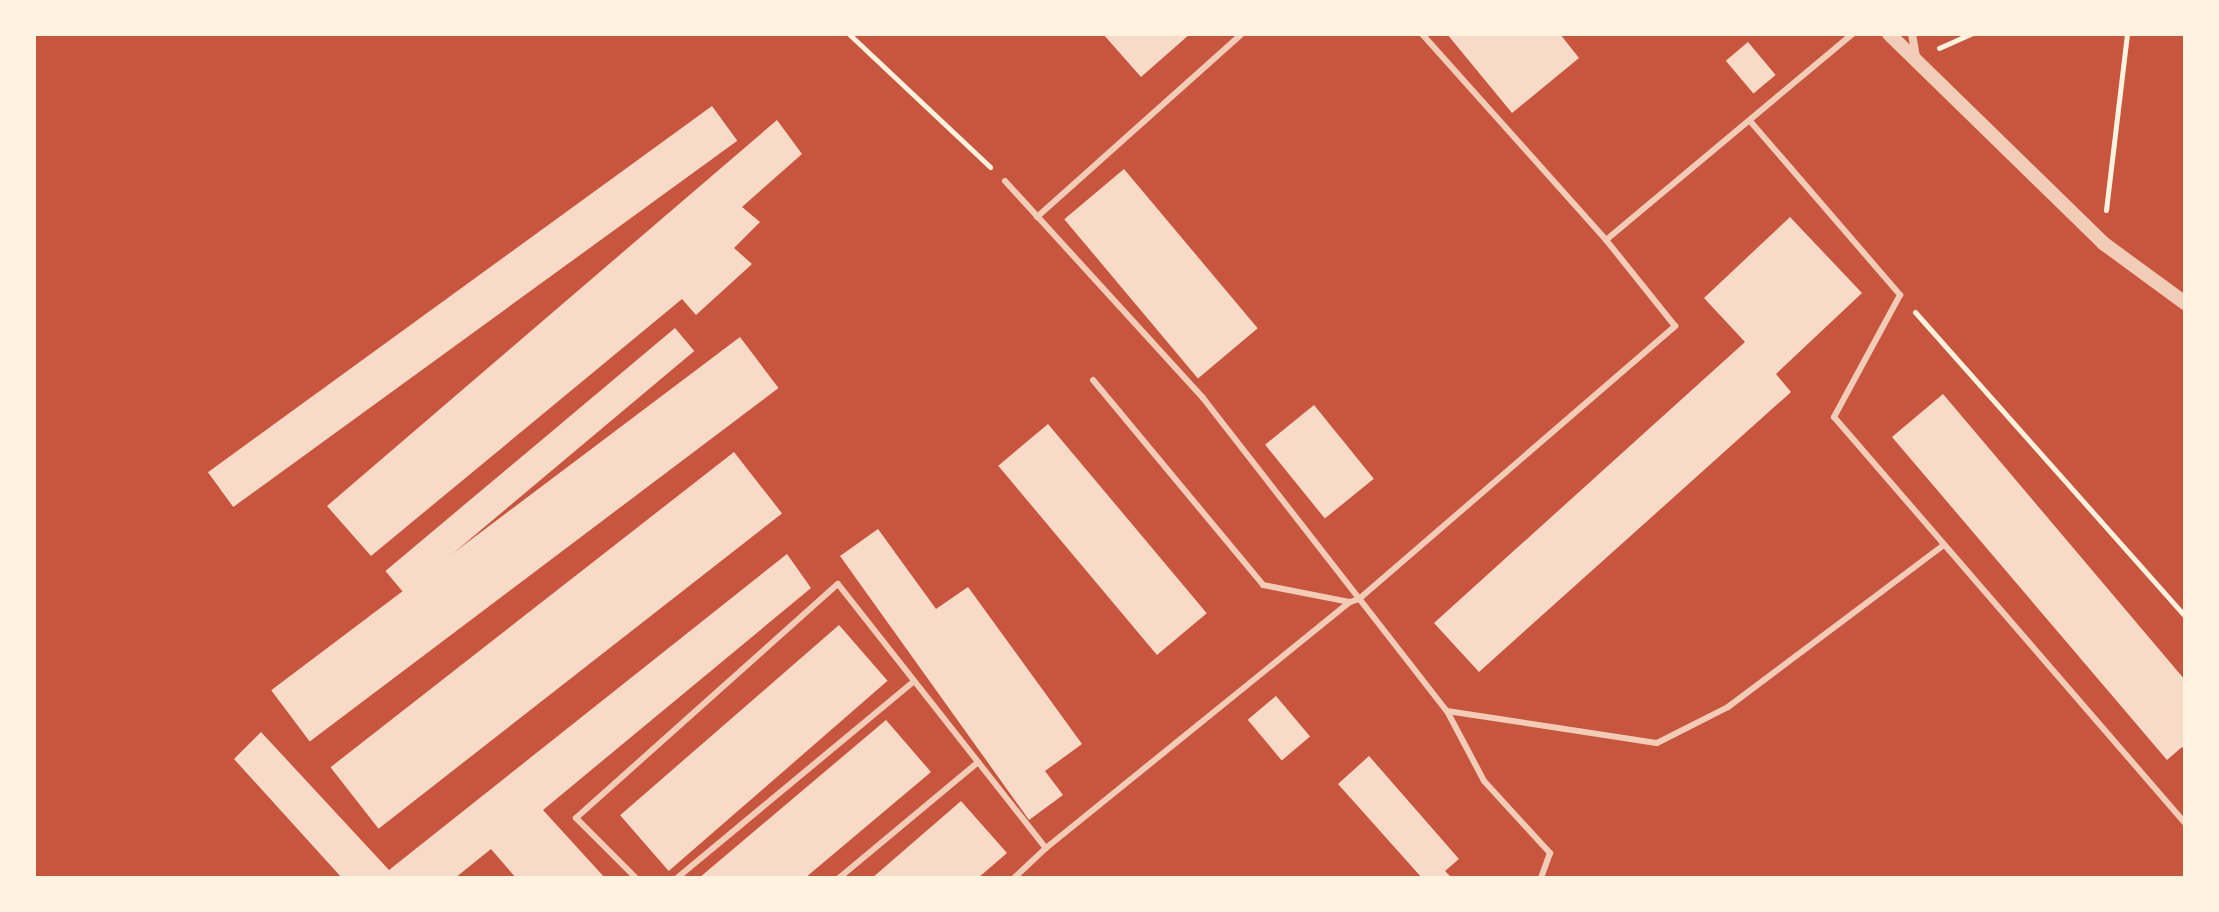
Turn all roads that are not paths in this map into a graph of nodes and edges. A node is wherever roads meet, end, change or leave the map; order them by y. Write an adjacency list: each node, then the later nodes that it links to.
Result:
1 (1242, 34): 9 (lane)
2 (1422, 34): 10 (lane)
3 (1852, 34): 7 (lane)
4 (1889, 34): 6 (street)
5 (1912, 34): 6 (street)
6 (1917, 58): 11 (street)
7 (1750, 121): 10 (lane); 13 (lane)
8 (1005, 181): 9 (lane)
9 (1037, 217): 14 (lane)
10 (1606, 240): 14 (lane)
11 (2185, 303)
12 (1093, 380): 15 (lane)
13 (1944, 545): 17 (lane); 19 (lane)
14 (1359, 599): 15 (lane); 17 (lane)
15 (1350, 602): 20 (lane)
16 (914, 681): 18 (lane); 21 (lane); 22 (lane)
17 (1447, 711): 25 (lane)
18 (978, 762): 20 (lane); 23 (lane)
19 (2185, 823)
20 (1046, 848): 24 (lane)
21 (636, 878)
22 (677, 878)
23 (839, 878)
24 (1014, 878)
25 (1541, 878)

